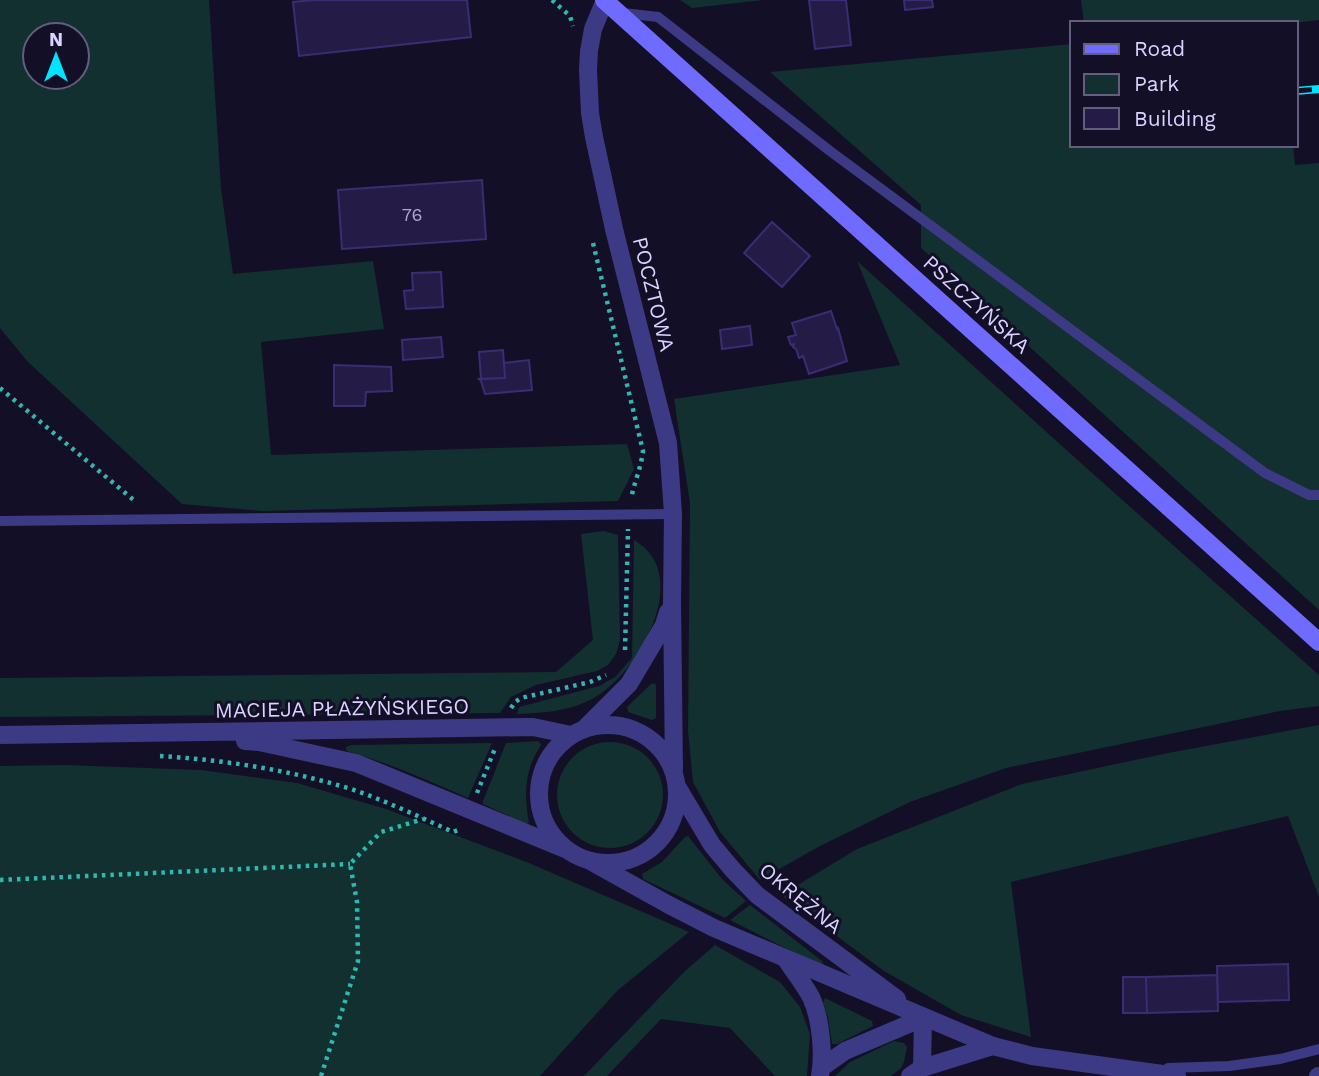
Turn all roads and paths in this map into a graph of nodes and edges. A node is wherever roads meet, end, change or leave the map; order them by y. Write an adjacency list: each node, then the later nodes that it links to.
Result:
1 (552, 0): 3 (path)
2 (608, 4): 6 (lane); 7 (street, POCZTOWA); 12 (main road, PSZCZYŃSKA)
3 (574, 29)
4 (591, 232): 8 (path)
5 (0, 388): 9 (path)
6 (1319, 495)
7 (673, 514): 8 (lane); 11 (street, POCZTOWA)
8 (630, 515): 9 (lane); 13 (path)
9 (153, 519): 10 (lane)
10 (0, 521)
11 (672, 602): 16 (street, POCZTOWA); 20 (street, POCZTOWA)
12 (1319, 642)
13 (622, 661)
14 (614, 670): 15 (path)
15 (503, 728): 16 (street, MACIEJA PŁAŻYŃSKIEGO); 17 (street, MACIEJA PŁAŻYŃSKIEGO); 22 (path)
16 (578, 732): 20 (street); 24 (street)
17 (112, 733): 18 (street, MACIEJA PŁAŻYŃSKIEGO); 22 (street, MACIEJA PŁAŻYŃSKIEGO)
18 (0, 735)
19 (158, 756): 23 (path)
20 (674, 769): 21 (street)
21 (678, 788): 25 (street); 29 (street, OKRĘŻNA)
22 (470, 809): 23 (path); 24 (street, MACIEJA PŁAŻYŃSKIEGO)
23 (424, 819): 26 (path)
24 (565, 849): 25 (street)
25 (590, 862): 28 (street, OKRĘŻNA)
26 (350, 864): 27 (path); 35 (path)
27 (0, 880)
28 (786, 959): 29 (street, OKRĘŻNA); 33 (street)
29 (923, 1018): 30 (street, OKRĘŻNA); 33 (street); 34 (street)
30 (993, 1046): 32 (street, OKRĘŻNA); 34 (street)
31 (1319, 1049): 32 (lane, OKRĘŻNA)
32 (1126, 1069): 36 (street)
33 (820, 1072)
34 (916, 1072)
35 (321, 1076)
36 (1177, 1076)

